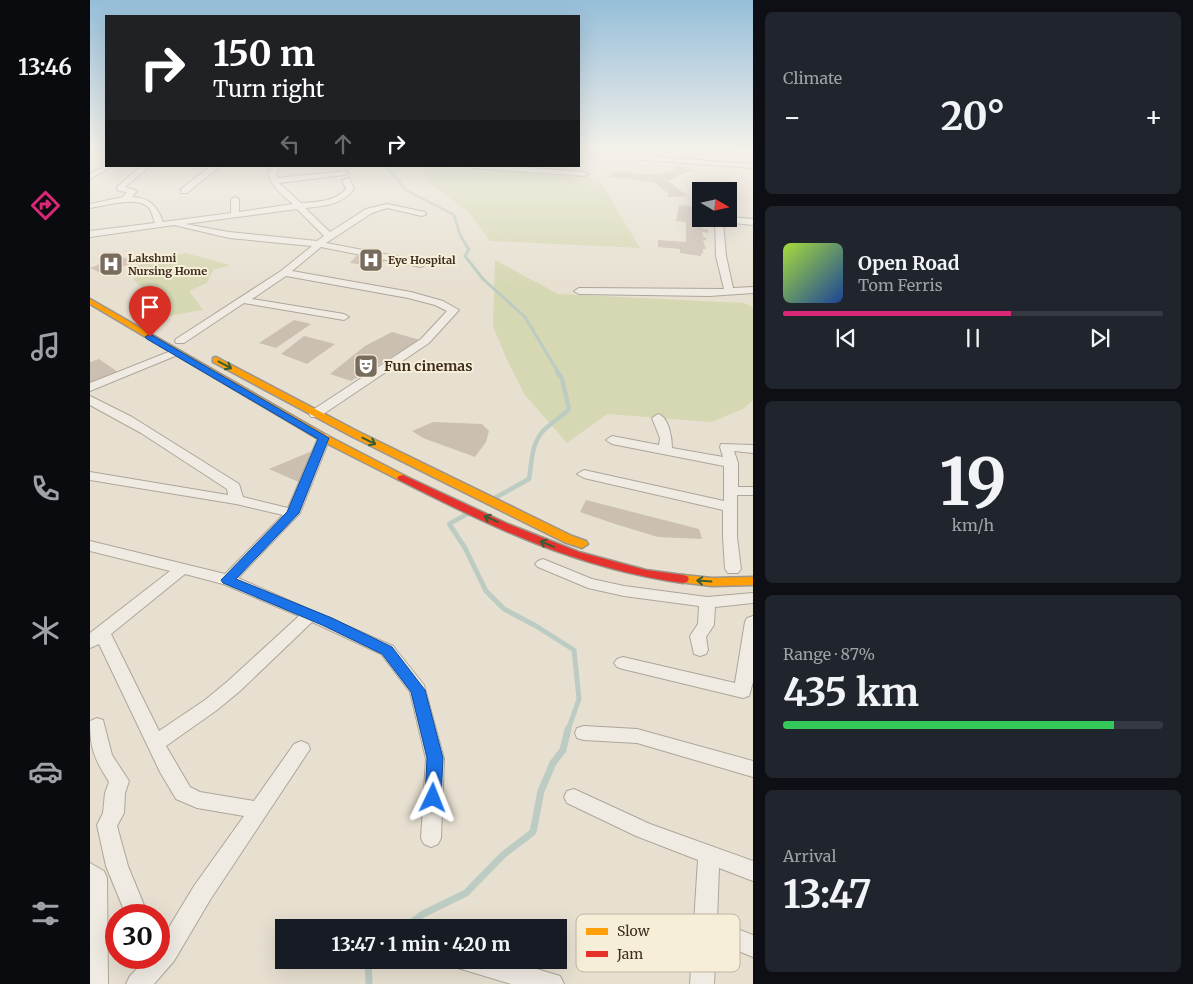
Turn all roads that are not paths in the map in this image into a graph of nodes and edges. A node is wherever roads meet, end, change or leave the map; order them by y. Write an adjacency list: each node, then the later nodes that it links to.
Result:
1 (129, 196): 5 (street)
2 (288, 196): 7 (street)
3 (343, 196): 7 (street)
4 (235, 199): 9 (street)
5 (125, 200): 6 (street); 13 (street)
6 (90, 206)
7 (299, 206): 9 (street); 16 (street)
8 (422, 214): 16 (street)
9 (235, 215): 12 (street)
10 (738, 221): 11 (street)
11 (753, 222)
12 (170, 223): 13 (street); 17 (street)
13 (160, 224): 15 (street)
14 (719, 228): 22 (street)
15 (90, 234)
16 (329, 236): 17 (street)
17 (320, 244): 18 (street); 19 (street)
18 (422, 264)
19 (284, 273): 24 (street); 30 (street)
20 (753, 290): 22 (street)
21 (579, 291): 22 (street)
22 (729, 291)
23 (90, 292): 27 (main road)
24 (242, 300): 26 (street); 27 (street)
25 (90, 301): 27 (main road)
26 (344, 317)
27 (178, 346): 28 (street); 30 (main road, one-way to 30); 32 (main road)
28 (90, 387)
29 (90, 400): 43 (street)
30 (315, 414): 37 (main road, one-way to 37)
31 (658, 418): 35 (street)
32 (324, 438): 40 (main road); 45 (street)
33 (612, 440): 35 (street)
34 (753, 449): 36 (street)
35 (665, 450): 36 (street)
36 (731, 463): 41 (street)
37 (435, 472): 40 (main road); 49 (main road)
38 (584, 474): 44 (street)
39 (90, 476): 43 (street)
40 (421, 485): 51 (main road, one-way to 40)
41 (731, 491): 42 (street); 44 (street)
42 (753, 491)
43 (236, 500): 45 (street)
44 (730, 507): 49 (street)
45 (293, 513): 50 (street)
46 (90, 546): 48 (street)
47 (543, 564): 53 (street)
48 (182, 568): 50 (street); 56 (street)
49 (739, 569)
50 (228, 580): 54 (street)
51 (753, 581)
52 (753, 598): 53 (street)
53 (708, 602): 57 (street)
54 (310, 615): 61 (street); 66 (street)
55 (753, 622): 58 (street)
56 (96, 637): 61 (street)
57 (700, 650)
58 (623, 663)
59 (97, 725): 70 (street)
60 (584, 733): 63 (street)
61 (156, 743): 65 (street)
62 (301, 749): 65 (street)
63 (753, 769)
64 (574, 797): 67 (street)
65 (259, 810): 73 (street)
66 (431, 838)
67 (709, 856): 68 (street); 71 (street)
68 (753, 871)
69 (90, 873): 72 (street)
70 (133, 904)
71 (707, 914)
72 (93, 925): 78 (street)
73 (170, 937)
74 (740, 941): 75 (street)
75 (753, 946)
76 (148, 969): 79 (street)
77 (498, 969): 80 (street)
78 (96, 984)
79 (138, 984)
80 (552, 984)

